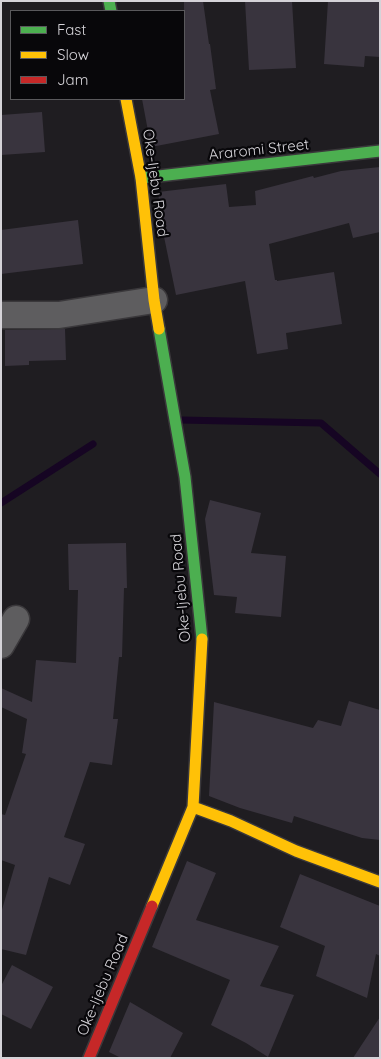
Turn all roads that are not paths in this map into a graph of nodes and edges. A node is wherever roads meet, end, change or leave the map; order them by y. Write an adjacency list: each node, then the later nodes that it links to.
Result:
1 (126, 100): 3 (main road, Oke-Ijebu Road)
2 (380, 151): 3 (main road, Araromi Street)
3 (141, 178): 4 (main road, Oke-Ijebu Road)
4 (154, 300): 5 (street); 8 (main road, Oke-Ijebu Road)
5 (1, 315)
6 (16, 619): 7 (street)
7 (1, 645)
8 (193, 807): 9 (main road); 10 (main road, Oke-Ijebu Road)
9 (380, 882)
10 (93, 1057)

